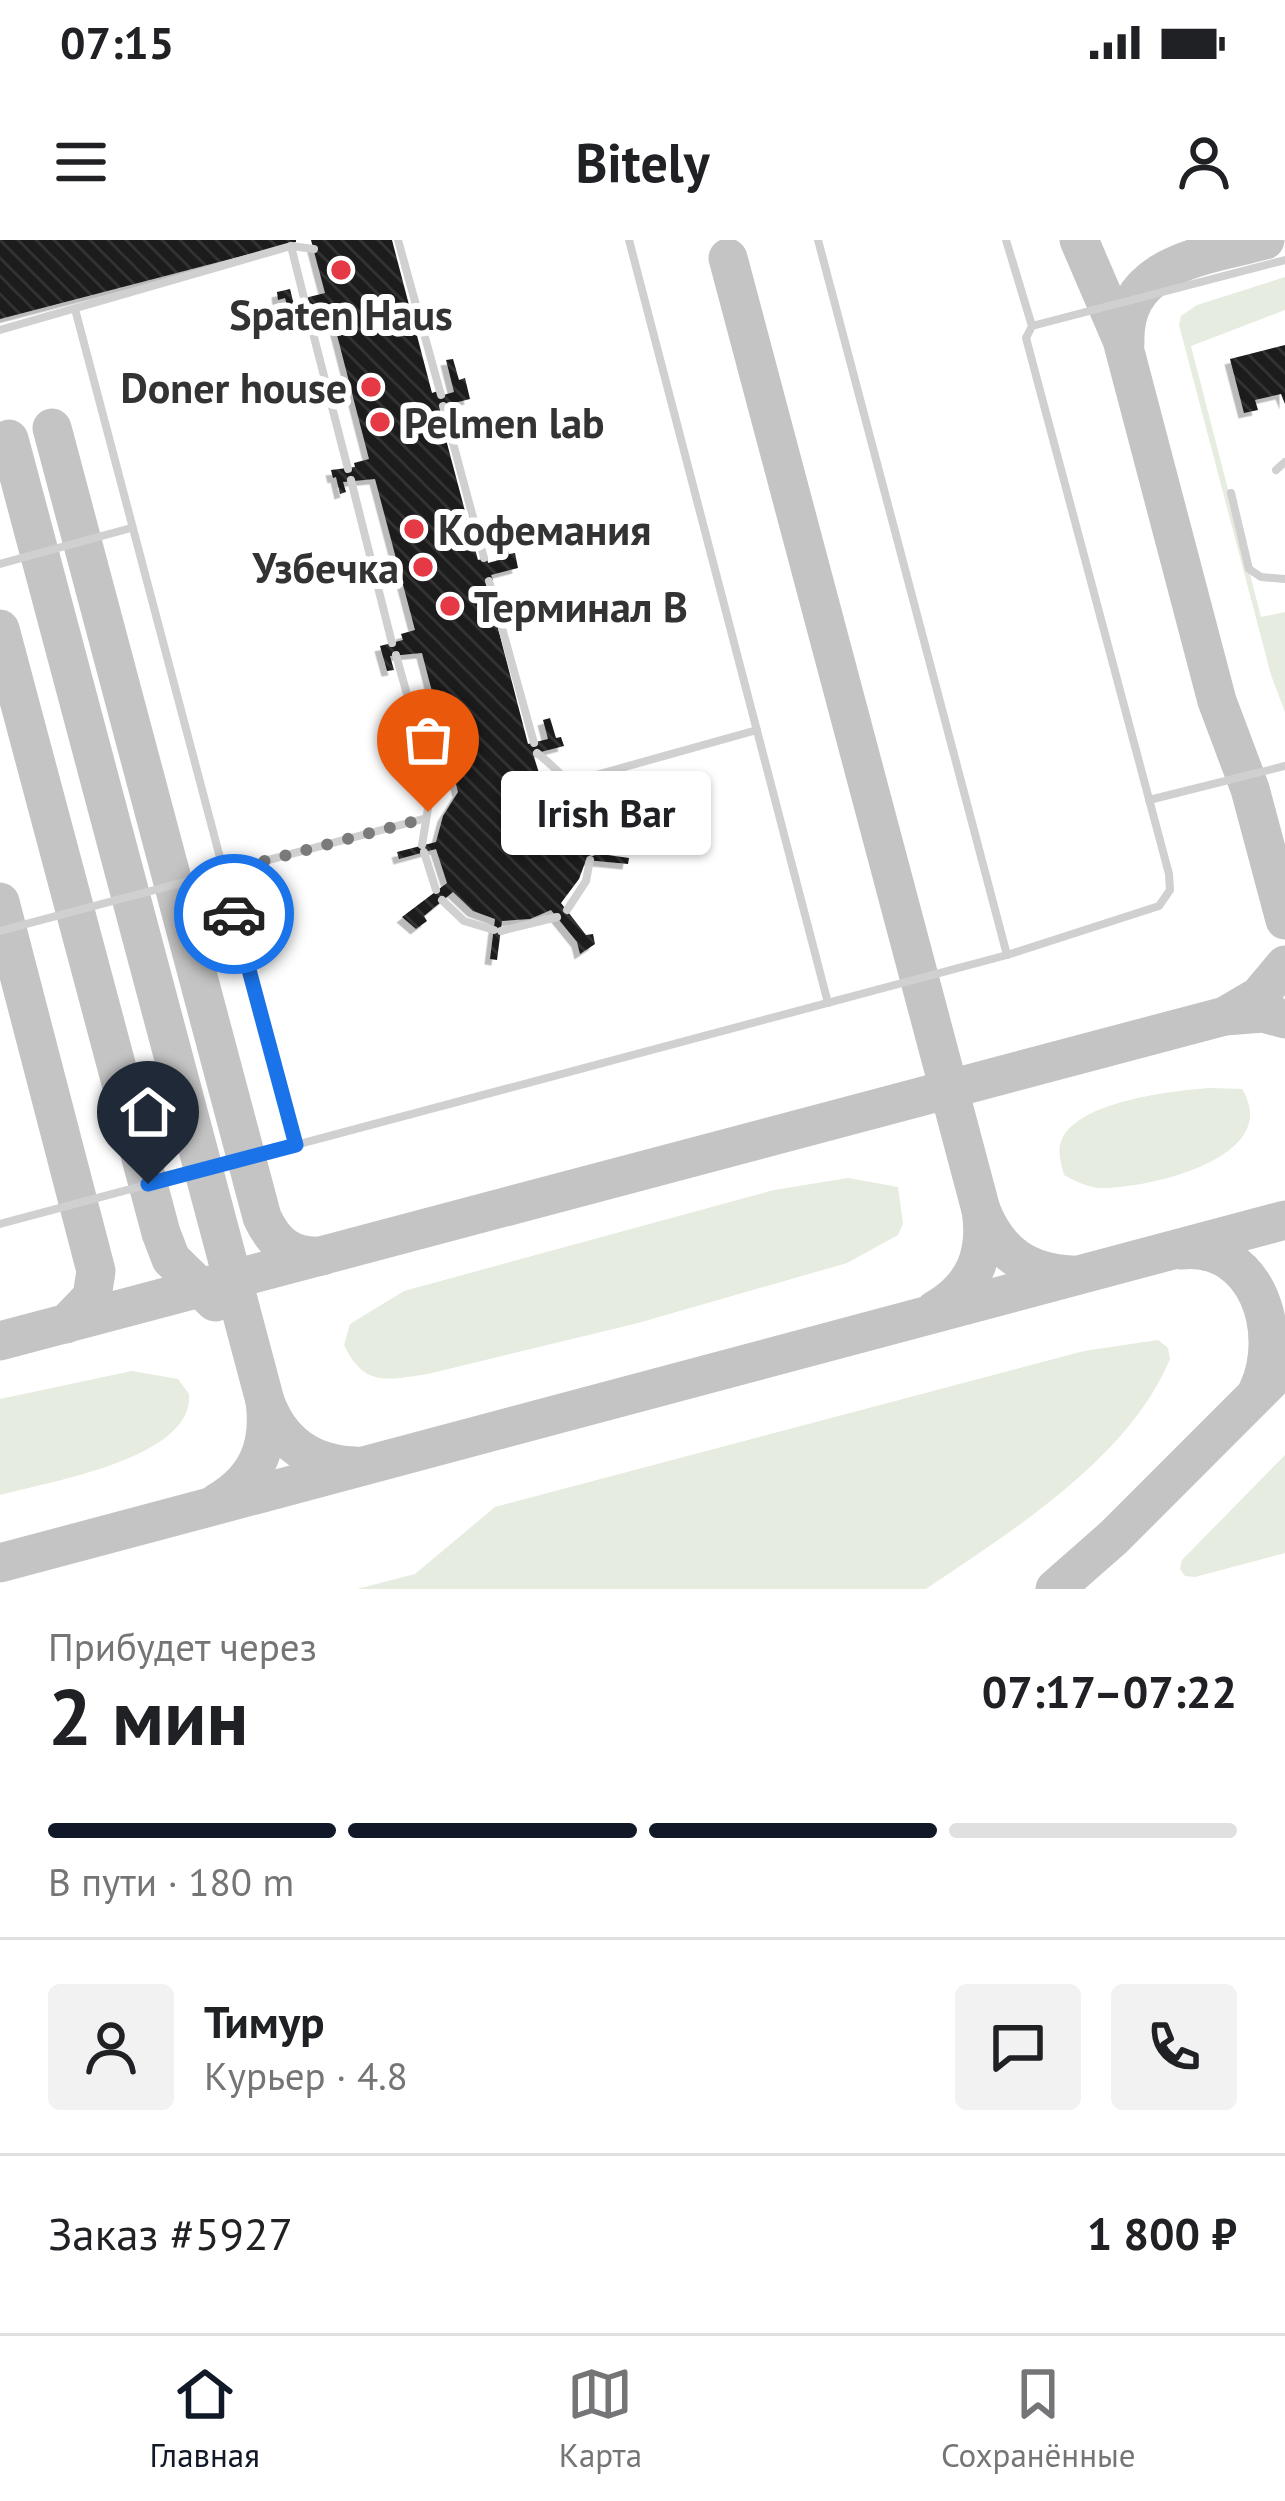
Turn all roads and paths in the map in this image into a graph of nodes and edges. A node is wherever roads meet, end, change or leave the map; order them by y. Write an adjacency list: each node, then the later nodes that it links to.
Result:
1 (398, 240): 17 (lane)
2 (629, 240): 23 (lane)
3 (818, 240): 34 (lane)
4 (1006, 240): 11 (lane)
5 (291, 246): 6 (lane); 8 (lane); 9 (lane)
6 (314, 249)
7 (1285, 260): 11 (lane)
8 (304, 298)
9 (75, 309): 12 (lane); 16 (lane)
10 (307, 310): 21 (lane)
11 (1032, 326): 26 (lane)
12 (0, 330)
13 (1285, 462): 14 (lane)
14 (1276, 470)
15 (1231, 493): 19 (lane)
16 (130, 528): 18 (lane); 28 (lane)
17 (484, 558)
18 (0, 564)
19 (1285, 579)
20 (489, 580): 25 (lane)
21 (392, 643)
22 (396, 655): 27 (lane)
23 (757, 730): 25 (lane); 35 (lane)
24 (1285, 766): 26 (lane)
25 (571, 782): 31 (lane)
26 (1149, 800): 34 (lane)
27 (423, 819): 28 (lane); 29 (lane)
28 (223, 872): 33 (lane); 36 (lane)
29 (436, 890)
30 (442, 900): 32 (lane)
31 (567, 910)
32 (556, 917)
33 (0, 931)
34 (1007, 955): 35 (lane)
35 (828, 1003): 36 (lane)
36 (296, 1145): 37 (lane)
37 (0, 1224)

